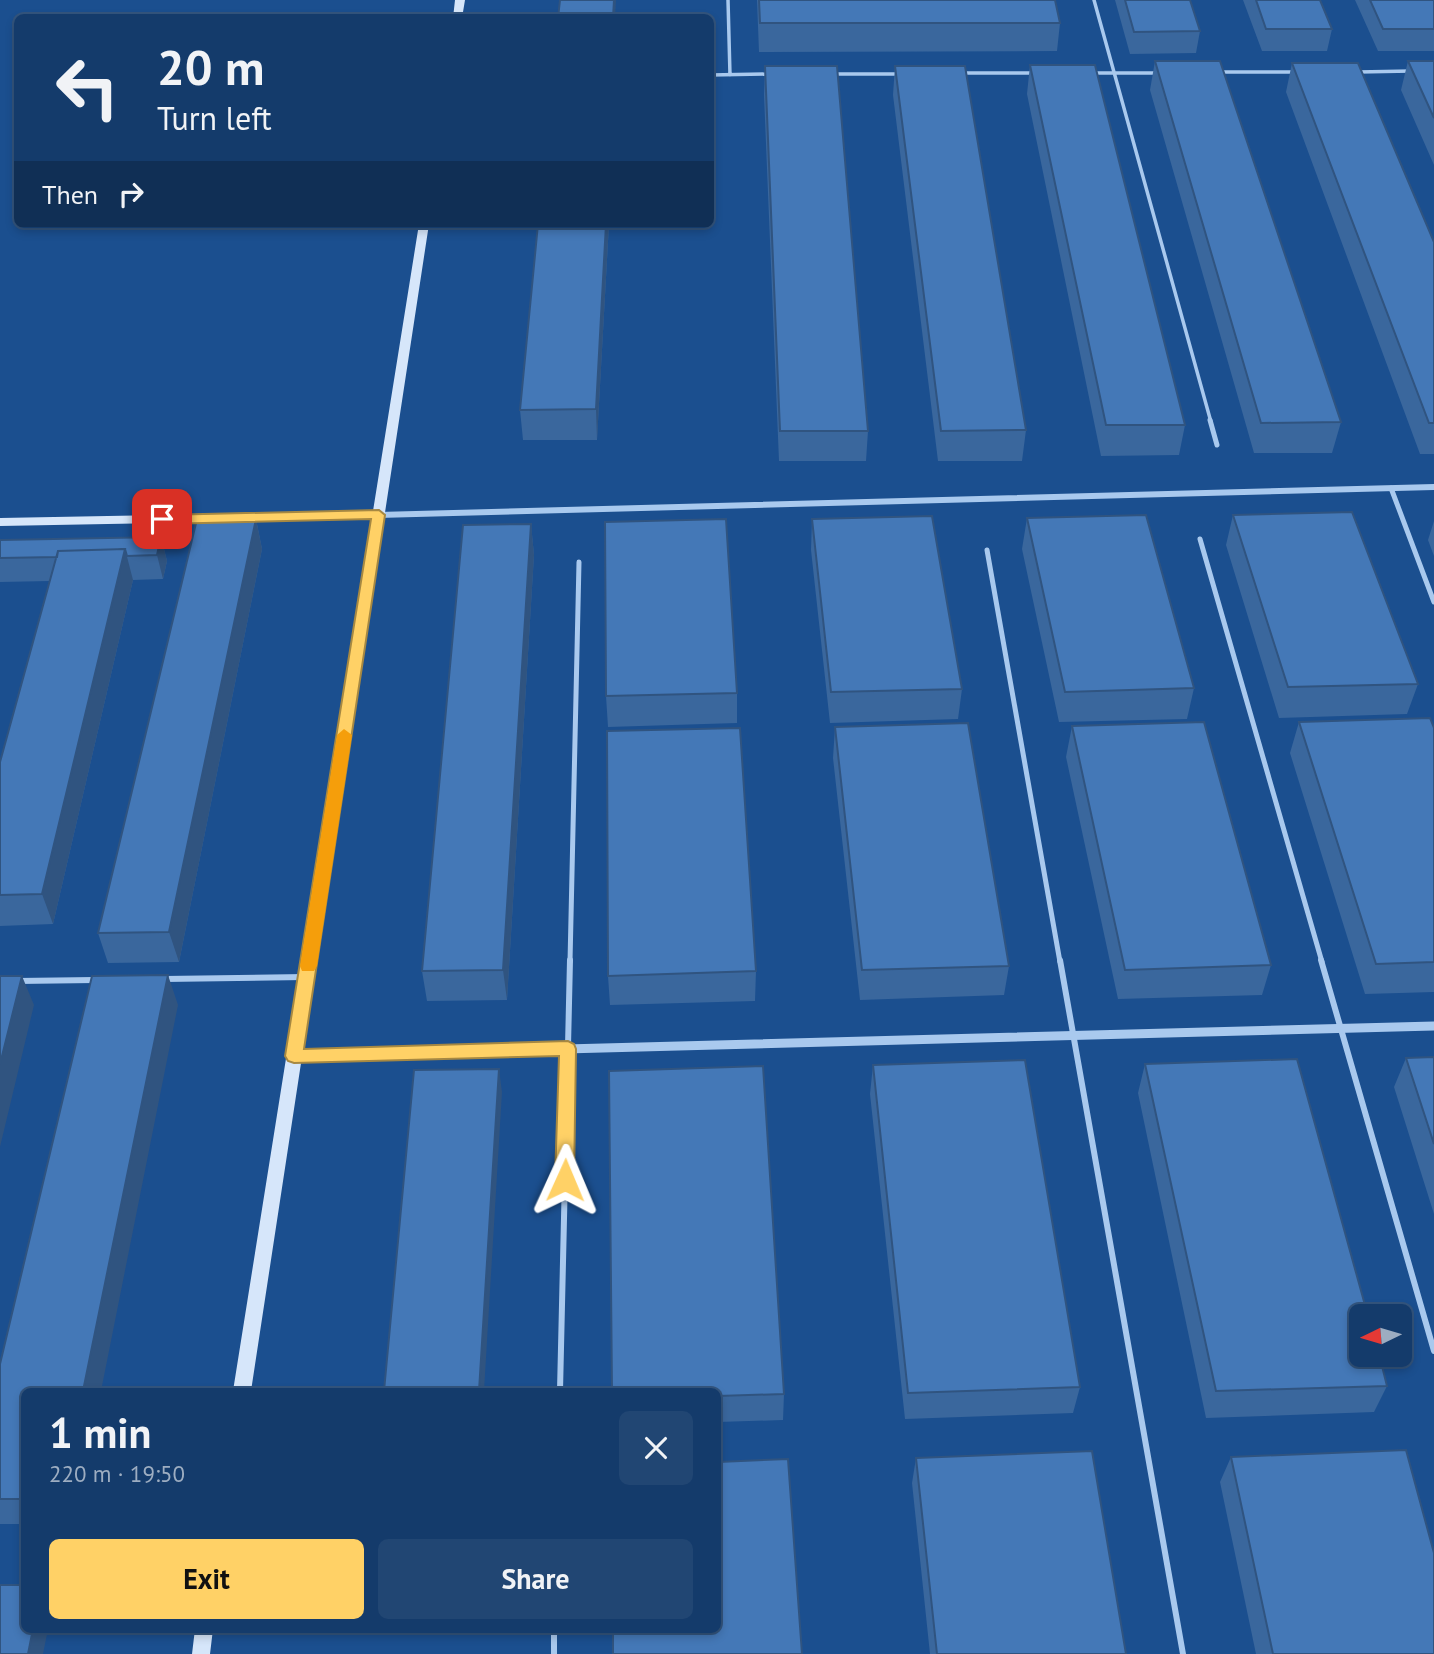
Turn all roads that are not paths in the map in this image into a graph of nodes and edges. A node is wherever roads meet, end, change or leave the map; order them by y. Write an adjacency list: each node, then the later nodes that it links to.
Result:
1 (728, 0): 16 (lane)
2 (1094, 0): 10 (lane)
3 (1420, 71): 7 (lane)
4 (1170, 72): 10 (lane)
5 (1211, 72): 6 (lane)
6 (1295, 72)
7 (1350, 72)
8 (1045, 73): 14 (lane)
9 (1086, 73): 10 (lane)
10 (1114, 73): 18 (lane)
11 (771, 74): 16 (lane)
12 (826, 74): 13 (lane)
13 (908, 74)
14 (949, 74)
15 (714, 75): 16 (lane)
16 (730, 75)
17 (423, 228): 21 (main road)
18 (1217, 445)
19 (1434, 487): 20 (street)
20 (1391, 488): 21 (street); 26 (lane)
21 (379, 515): 22 (main road); 27 (main road)
22 (0, 522)
23 (1200, 539): 32 (lane)
24 (987, 550): 33 (lane)
25 (579, 562): 34 (lane)
26 (1434, 602)
27 (306, 977): 28 (lane); 35 (main road)
28 (153, 979)
29 (97, 980): 30 (lane)
30 (14, 981)
31 (1434, 1026): 32 (street)
32 (1341, 1028): 33 (street); 36 (lane)
33 (1073, 1036): 34 (street); 43 (lane)
34 (568, 1049): 35 (street); 38 (lane)
35 (294, 1056): 37 (main road)
36 (1434, 1351)
37 (242, 1388)
38 (560, 1388)
39 (204, 1633): 41 (main road)
40 (554, 1633): 42 (lane)
41 (201, 1654)
42 (554, 1654)
43 (1183, 1654)

